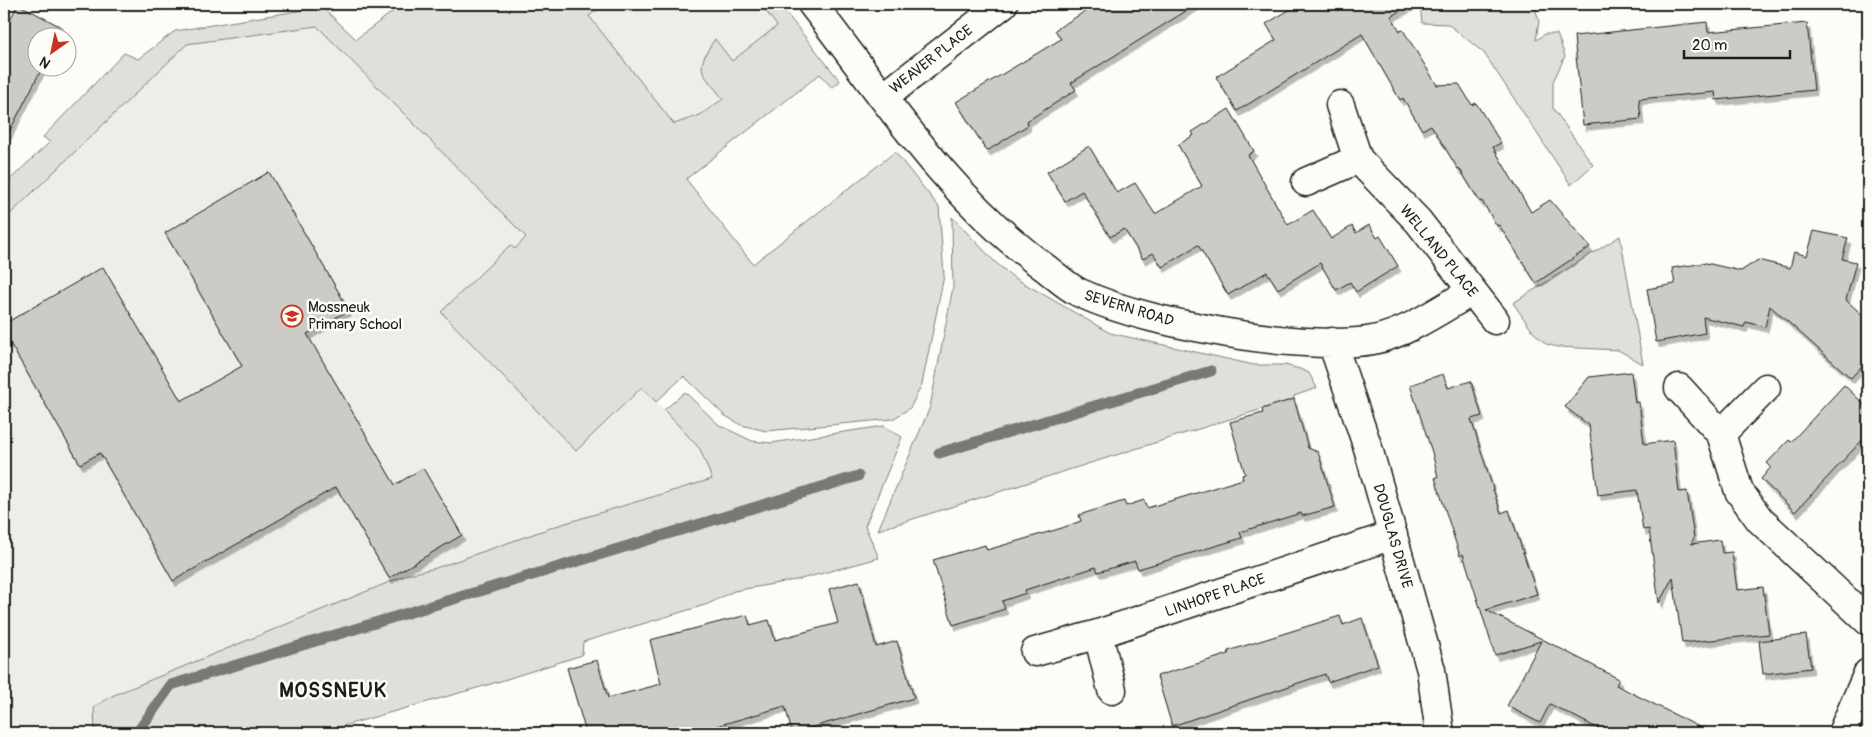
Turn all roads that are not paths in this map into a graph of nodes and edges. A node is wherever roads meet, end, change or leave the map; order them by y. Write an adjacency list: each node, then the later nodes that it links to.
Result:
1 (812, 4): 3 (street, SEVERN ROAD)
2 (1003, 4): 3 (street, WEAVER PLACE)
3 (884, 97): 9 (street, SEVERN ROAD)
4 (1340, 105): 5 (street, WELLAND PLACE)
5 (1358, 159): 6 (street); 7 (street, WELLAND PLACE)
6 (1306, 182)
7 (1471, 292): 8 (street, WELLAND PLACE); 9 (street, SEVERN ROAD)
8 (1495, 320)
9 (1332, 342): 13 (street, DOUGLAS DRIVE)
10 (1679, 388): 12 (street)
11 (1766, 388): 12 (street)
12 (1721, 434): 14 (street)
13 (1393, 535): 15 (street, LINHOPE PLACE); 19 (street, DOUGLAS DRIVE)
14 (1868, 620)
15 (1098, 634): 16 (street, LINHOPE PLACE); 18 (street)
16 (1035, 652)
17 (1868, 673): 20 (street)
18 (1112, 690)
19 (1440, 733)
20 (1842, 733)

